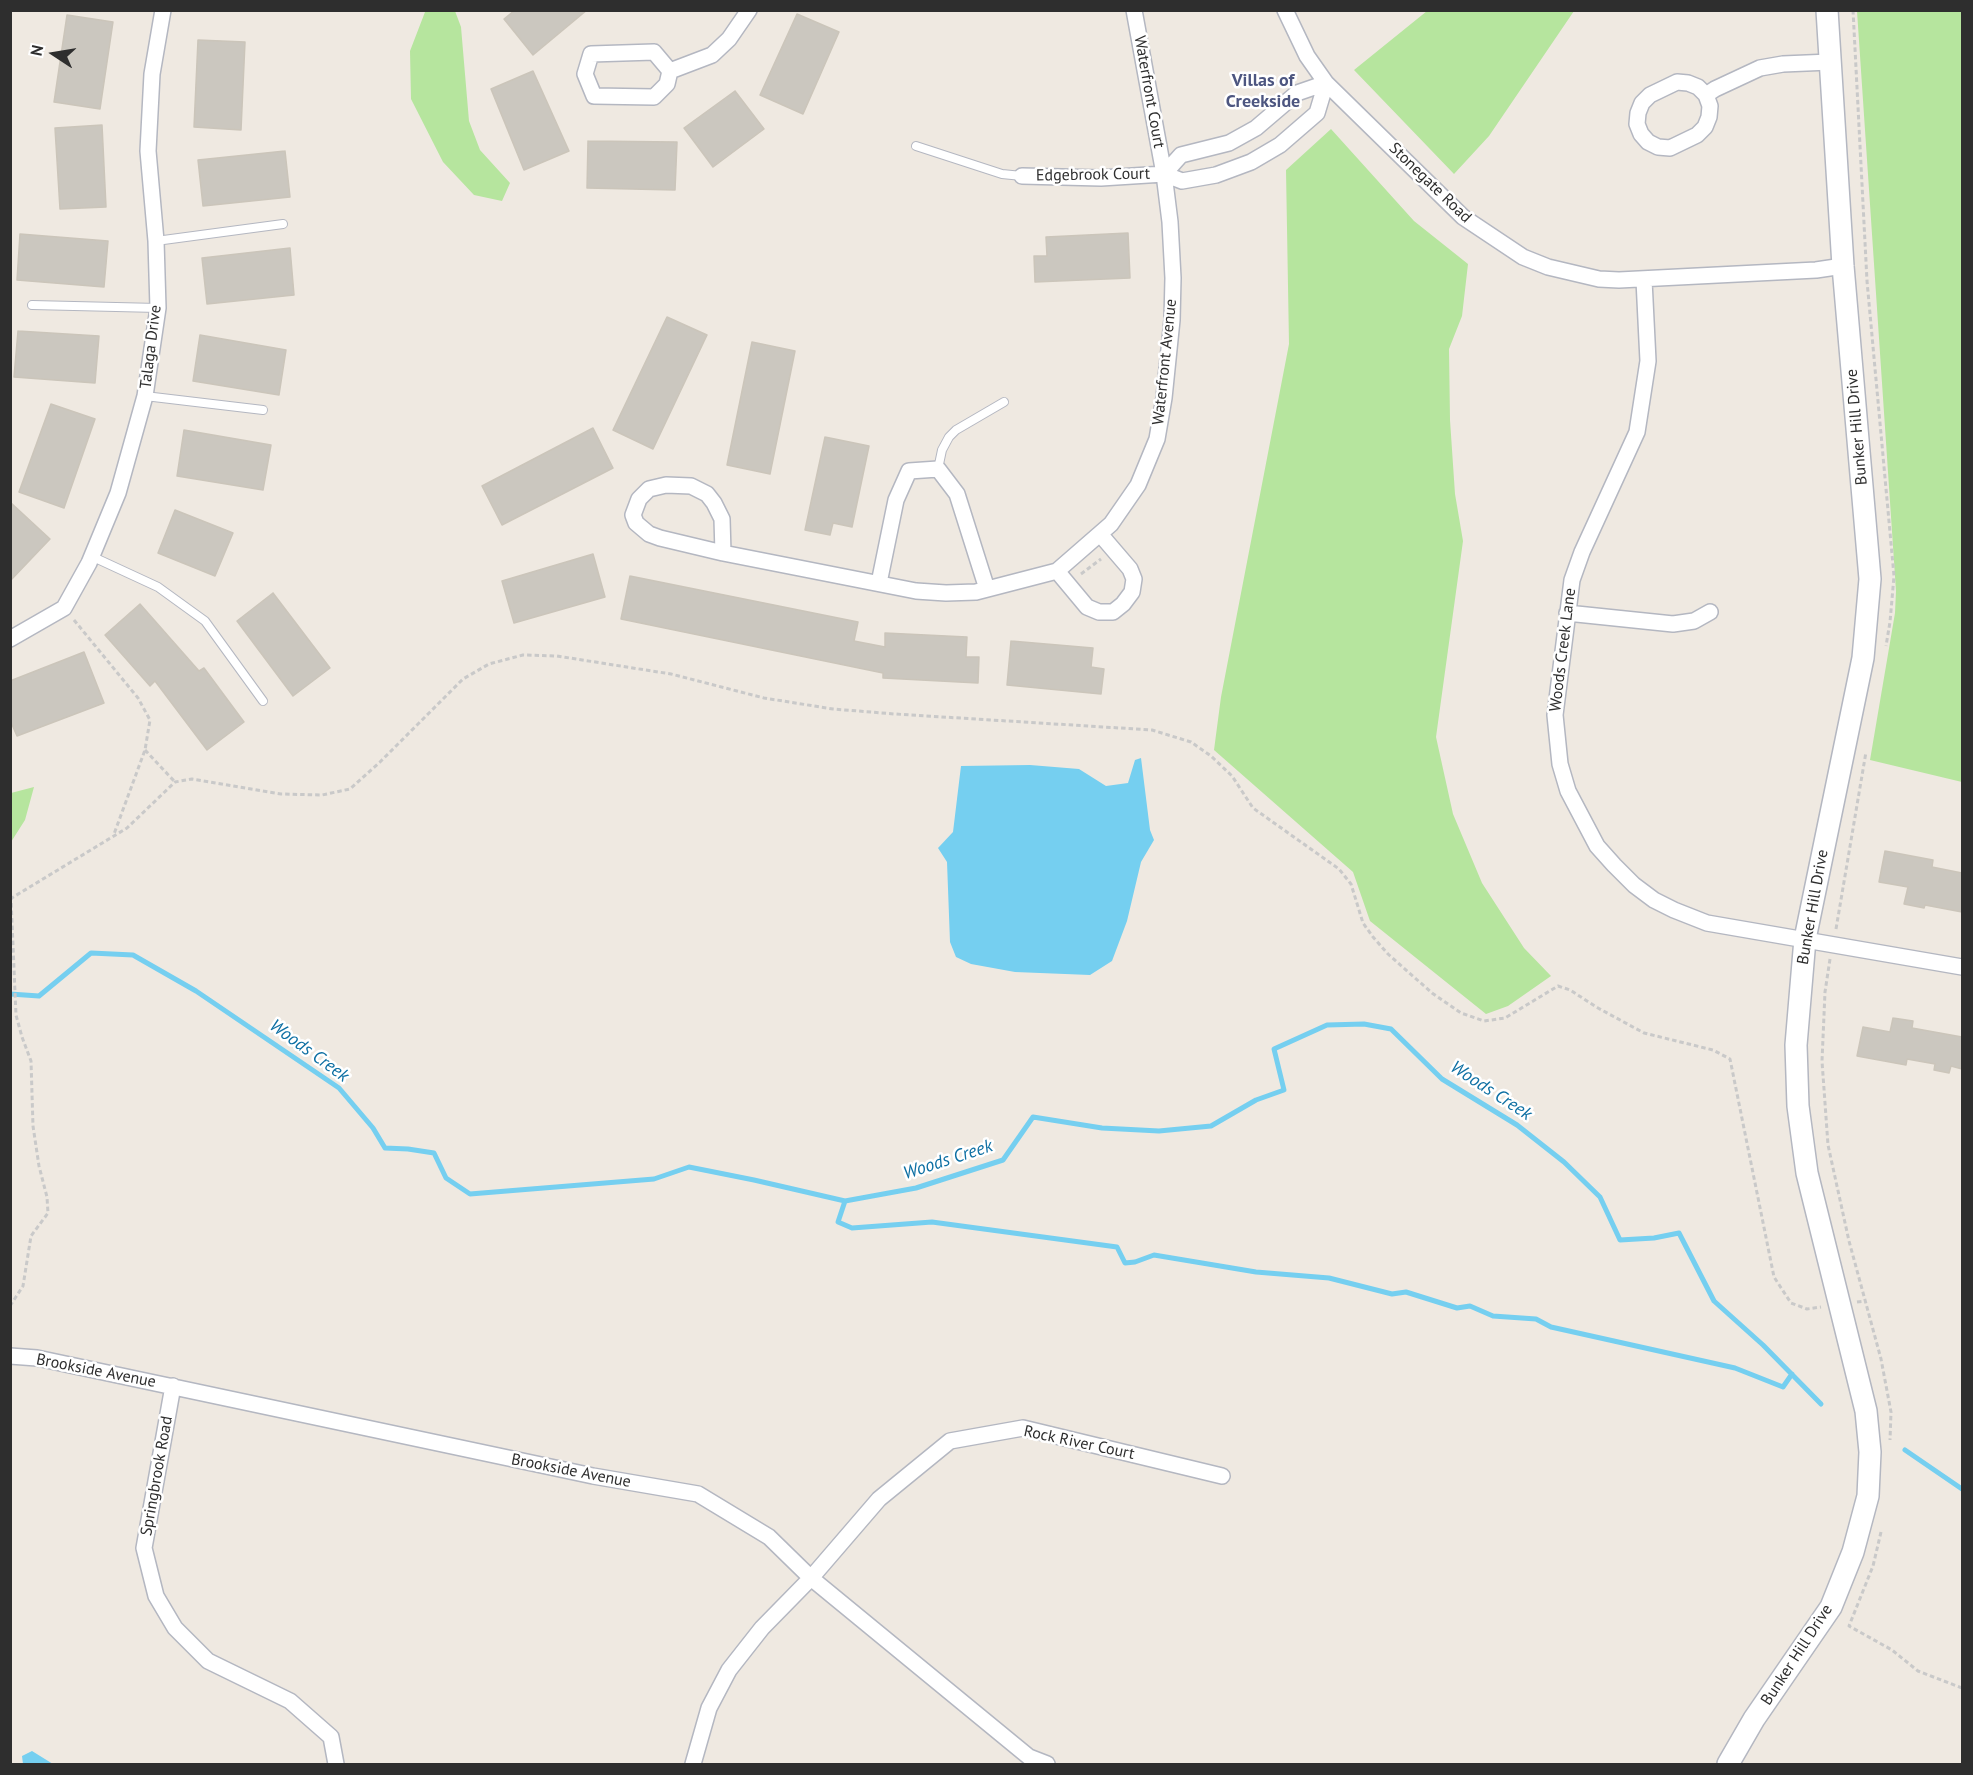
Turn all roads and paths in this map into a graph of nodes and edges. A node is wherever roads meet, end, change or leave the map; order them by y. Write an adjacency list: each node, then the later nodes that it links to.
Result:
1 (163, 10): 15 (street, Talaga Drive)
2 (749, 10): 8 (street)
3 (1134, 10): 12 (street, Waterfront Court)
4 (1285, 10): 9 (street, Stonegate Road)
5 (1827, 10): 7 (street, Bunker Hill Drive)
6 (1852, 10): 36 (path)
7 (1830, 62): 10 (street); 16 (street, Bunker Hill Drive)
8 (670, 71): 8 (street)
9 (1326, 83): 12 (street, Edgebrook Court); 12 (street, Edgebrook Court); 17 (street, Stonegate Road)
10 (1706, 95): 10 (street)
11 (915, 146): 13 (lane)
12 (1164, 174): 13 (street, Edgebrook Court); 24 (street, Waterfront Avenue)
13 (1022, 176)
14 (283, 224): 15 (lane)
15 (156, 241): 19 (street, Talaga Drive)
16 (1843, 266): 17 (street, Stonegate Road); 43 (street, Bunker Hill Drive)
17 (1644, 280): 34 (street, Woods Creek Lane)
18 (32, 305): 19 (lane)
19 (158, 308): 20 (street, Talaga Drive)
20 (145, 396): 22 (lane); 26 (street, Talaga Drive)
21 (1004, 402): 23 (lane)
22 (263, 410)
23 (938, 469): 30 (street); 31 (street)
24 (1100, 534): 28 (street, Waterfront Avenue); 28 (street)
25 (723, 553): 25 (street, Waterfront Avenue); 30 (street, Waterfront Avenue)
26 (91, 556): 32 (street, Talaga Drive); 37 (lane)
27 (1103, 558): 29 (path)
28 (1057, 571): 31 (street, Waterfront Avenue)
29 (1081, 574)
30 (879, 583): 31 (street, Waterfront Avenue)
31 (987, 589)
32 (64, 608): 35 (street); 39 (path)
33 (1710, 612): 34 (street)
34 (1567, 613): 43 (street, Woods Creek Lane)
35 (10, 639)
36 (1884, 655)
37 (263, 701)
38 (1867, 745): 44 (path)
39 (145, 750): 40 (path); 41 (path)
40 (176, 782): 41 (path); 47 (path)
41 (113, 835): 42 (path)
42 (11, 899): 48 (path)
43 (1805, 939): 44 (street, Woods Creek Lane); 47 (street, Bunker Hill Drive)
44 (1833, 944): 45 (street, Woods Creek Lane); 46 (path)
45 (1962, 967)
46 (1865, 1301): 47 (path); 51 (path)
47 (1840, 1304): 59 (street, Bunker Hill Drive)
48 (10, 1306)
49 (10, 1356): 50 (street, Brookside Avenue)
50 (173, 1386): 54 (street, Brookside Avenue); 56 (street, Springbrook Road)
51 (1890, 1444)
52 (1222, 1476): 54 (street, Rock River Court)
53 (1882, 1524): 55 (path)
54 (811, 1578): 57 (street, Rock River Court); 58 (street, Brookside Avenue)
55 (1962, 1688)
56 (336, 1764)
57 (693, 1764)
58 (1047, 1764)
59 (1728, 1764)

